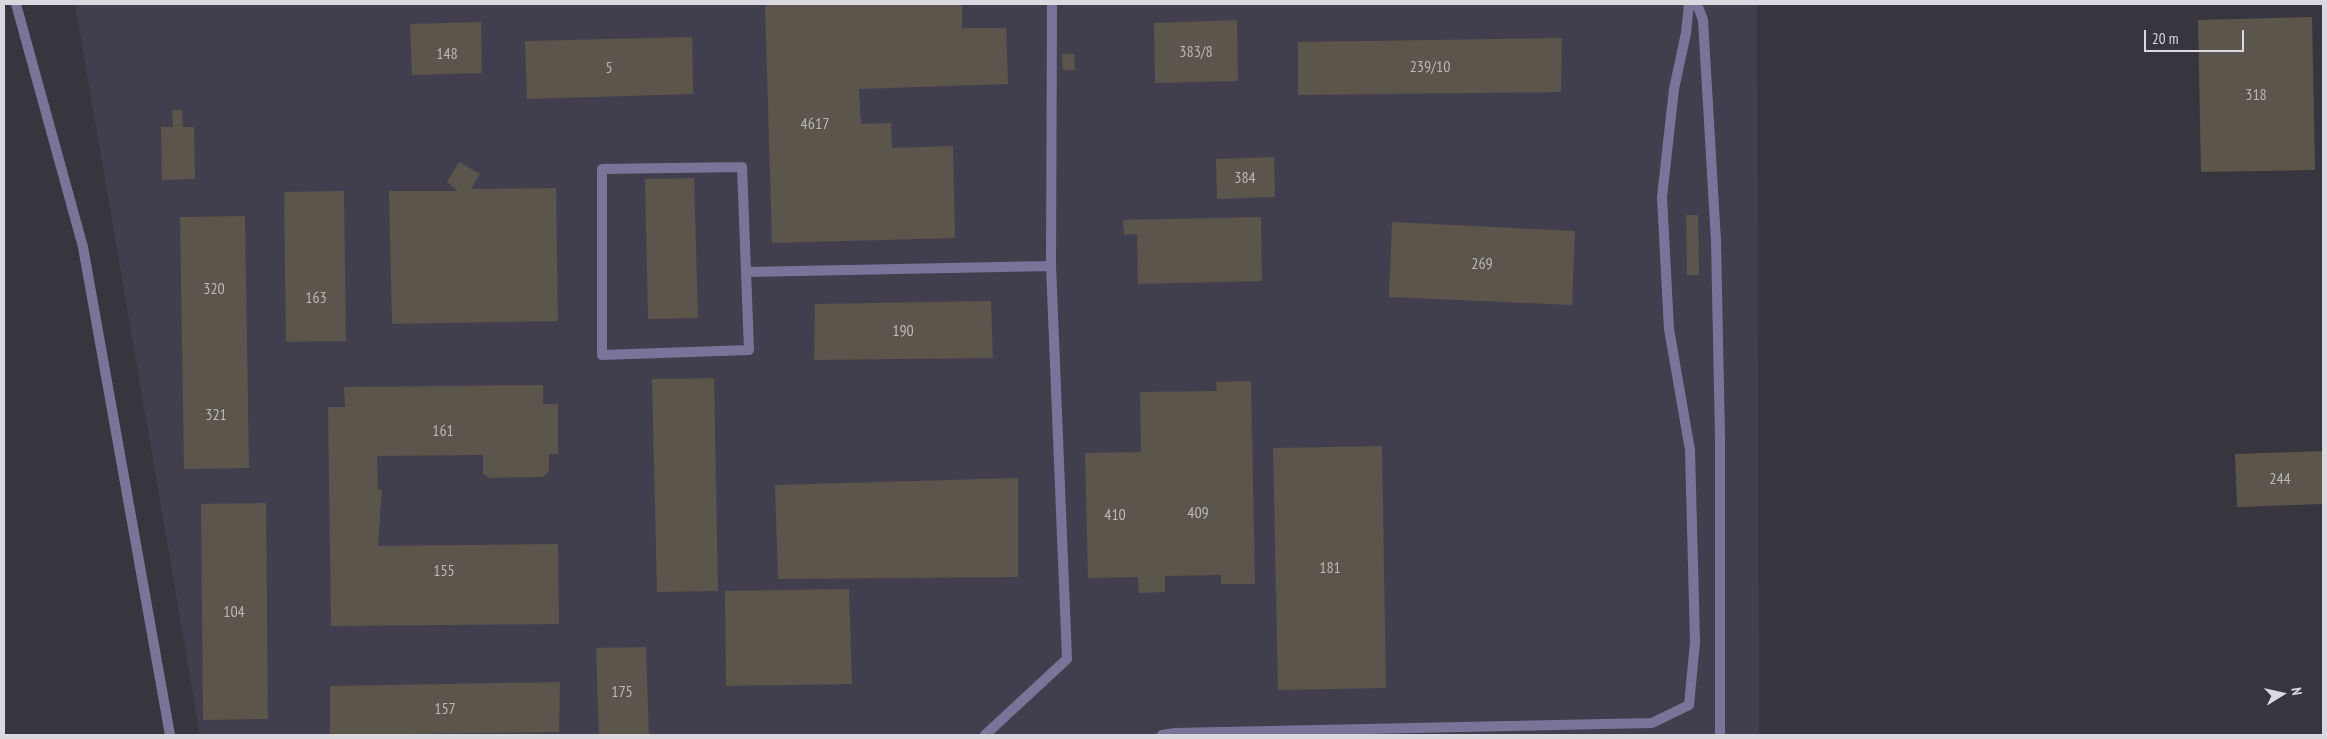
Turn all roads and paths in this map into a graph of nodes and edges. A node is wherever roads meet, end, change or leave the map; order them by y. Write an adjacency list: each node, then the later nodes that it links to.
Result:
1 (16, 4): 7 (lane)
2 (1052, 4): 5 (lane)
3 (1689, 4): 9 (lane)
4 (1696, 4): 10 (lane)
5 (1051, 266): 6 (lane); 8 (lane)
6 (746, 272): 6 (lane)
7 (170, 735)
8 (985, 735)
9 (1162, 735)
10 (1720, 735)

